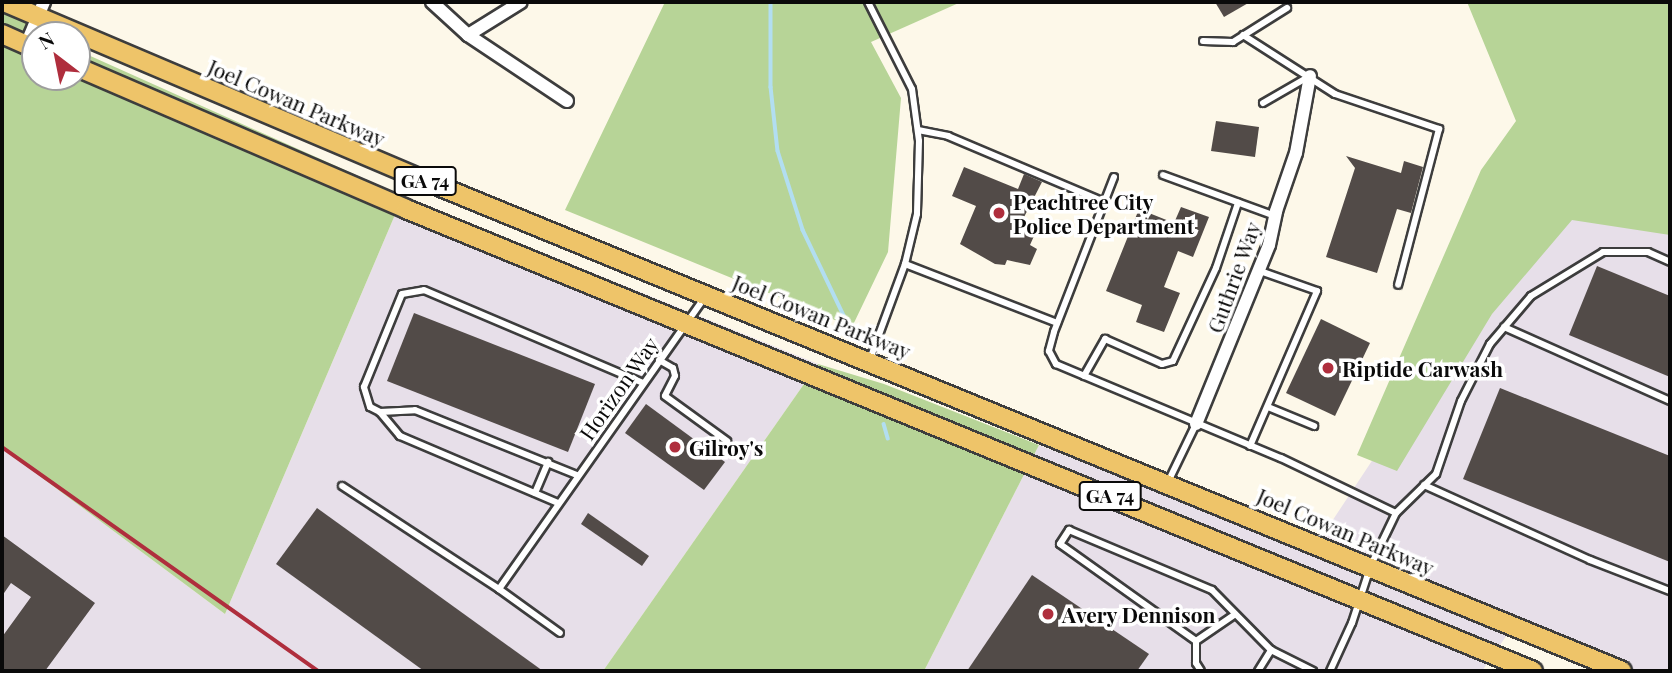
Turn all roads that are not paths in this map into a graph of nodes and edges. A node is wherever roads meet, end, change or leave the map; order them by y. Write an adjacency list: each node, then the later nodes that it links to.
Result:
1 (5, 2): 6 (main road, Joel Cowan Parkway / GA 74)
2 (432, 2): 8 (street)
3 (521, 2): 8 (street)
4 (868, 2): 16 (lane)
5 (1287, 8): 9 (lane)
6 (40, 10): 26 (main road, Joel Cowan Parkway / GA 74)
7 (2, 34): 11 (main road)
8 (468, 35): 14 (street)
9 (1243, 35): 10 (lane); 13 (lane)
10 (1203, 41)
11 (21, 43)
12 (91, 73): 27 (main road, GA 74)
13 (1310, 76): 15 (lane); 21 (street, Guthrie Way); 25 (lane)
14 (567, 101)
15 (1263, 103)
16 (918, 130): 19 (lane); 23 (lane)
17 (1163, 175): 20 (lane)
18 (1114, 177): 19 (lane)
19 (1104, 202): 28 (lane)
20 (1238, 203): 21 (lane); 32 (lane)
21 (1275, 216): 24 (street, Guthrie Way)
22 (1670, 262): 29 (lane)
23 (905, 264): 28 (lane); 31 (lane)
24 (1260, 271): 35 (lane); 37 (street, Guthrie Way)
25 (1398, 285)
26 (706, 294): 27 (lane, Horizon Way); 31 (main road, Joel Cowan Parkway / GA 74)
27 (687, 321): 30 (lane, Horizon Way); 52 (main road, GA 74)
28 (1057, 323): 32 (lane)
29 (1504, 327): 34 (lane); 44 (lane)
30 (659, 360): 33 (lane, Horizon Way); 39 (lane)
31 (869, 360): 43 (main road, Joel Cowan Parkway / GA 74)
32 (1084, 376): 37 (lane)
33 (643, 383): 36 (lane); 42 (lane, Horizon Way)
34 (1670, 401)
35 (1268, 407): 38 (lane); 40 (lane)
36 (380, 412): 41 (lane); 46 (lane)
37 (1196, 424): 40 (lane); 43 (lane, Guthrie Way)
38 (1314, 426)
39 (727, 440)
40 (1250, 446): 48 (lane)
41 (548, 462): 42 (lane); 46 (lane)
42 (577, 475): 47 (lane, Horizon Way)
43 (1168, 483): 49 (main road, Joel Cowan Parkway / GA 74)
44 (1424, 485): 48 (lane); 51 (lane)
45 (342, 486): 50 (lane)
46 (535, 493): 47 (lane)
47 (558, 503): 50 (lane, Horizon Way)
48 (1396, 513): 49 (lane)
49 (1371, 565): 52 (lane); 62 (main road, Joel Cowan Parkway / GA 74)
50 (499, 589): 54 (lane)
51 (1670, 591)
52 (1360, 599): 60 (lane); 61 (main road, GA 74)
53 (1234, 615): 55 (lane); 55 (lane); 56 (lane)
54 (560, 633)
55 (1196, 641): 57 (lane)
56 (1271, 650): 58 (lane); 59 (lane)
57 (1202, 671)
58 (1258, 671)
59 (1313, 671)
60 (1330, 671)
61 (1533, 671)
62 (1622, 671)

